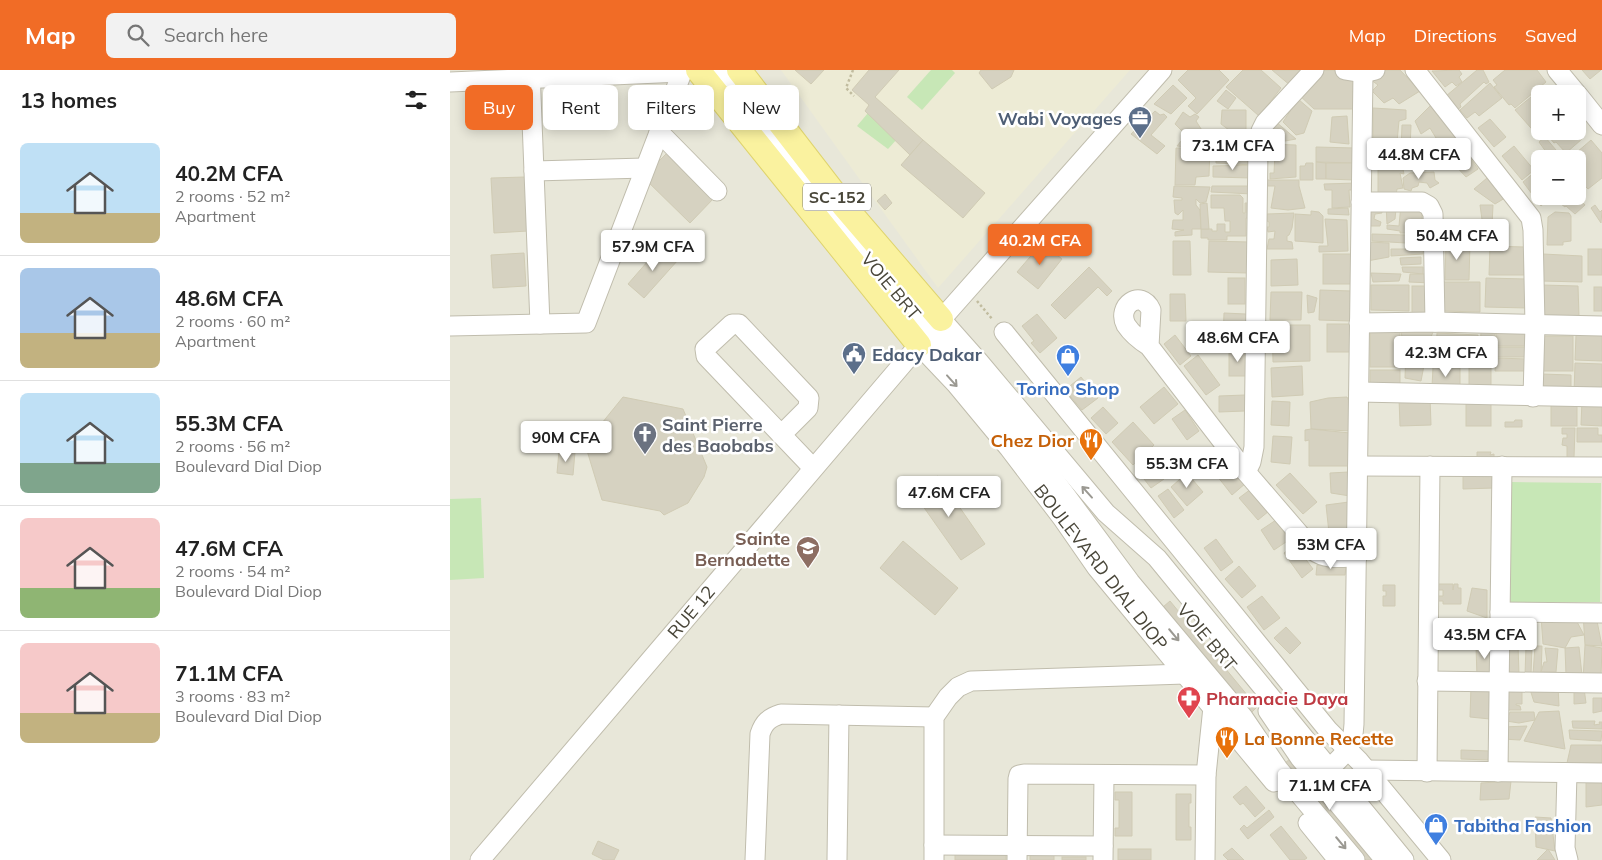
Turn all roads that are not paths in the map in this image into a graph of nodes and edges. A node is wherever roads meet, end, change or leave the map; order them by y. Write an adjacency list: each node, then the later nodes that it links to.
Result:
1 (717, 70): 25 (street, VOIE BRT)
2 (738, 70): 25 (main road, SC-152)
3 (1162, 70): 25 (street, RUE 12)
4 (1314, 70): 37 (street)
5 (1415, 70): 22 (street)
6 (1557, 70): 11 (street)
7 (687, 71): 9 (street); 14 (street); 25 (main road)
8 (1361, 71): 18 (street)
9 (530, 74): 10 (street); 16 (street)
10 (450, 82)
11 (1570, 85)
12 (1586, 105): 13 (street)
13 (1602, 125)
14 (659, 132): 15 (street); 17 (street)
15 (645, 168): 16 (street); 21 (street)
16 (534, 171): 21 (street)
17 (717, 191)
18 (1361, 202): 19 (street); 20 (street)
19 (1435, 322): 20 (street); 22 (street)
20 (1359, 323): 28 (street)
21 (540, 324): 23 (street)
22 (1534, 325): 24 (street); 29 (street)
23 (450, 326)
24 (1602, 326)
25 (930, 332): 36 (street, RUE 12); 38 (street, VOIE BRT); 42 (street, BOULEVARD DIAL DIOP, one-way to 42); 50 (street, BOULEVARD DIAL DIOP, one-way to 25)
26 (1004, 332): 49 (street)
27 (1149, 346): 37 (street)
28 (1359, 392): 29 (street); 32 (street)
29 (1533, 397): 30 (street)
30 (1602, 397)
31 (781, 435): 31 (street); 36 (street)
32 (1358, 466): 33 (street); 39 (street)
33 (1430, 466): 34 (street); 43 (street)
34 (1502, 466): 35 (street); 40 (street)
35 (1602, 467)
36 (814, 468): 62 (street, RUE 12)
37 (1246, 472): 39 (street)
38 (1070, 499): 67 (street, VOIE BRT, one-way to 67); 68 (street, VOIE BRT)
39 (1357, 558): 49 (street)
40 (1500, 612): 41 (street); 44 (street)
41 (1602, 613)
42 (1185, 674): 46 (street, BOULEVARD DIAL DIOP); 48 (street)
43 (1427, 682): 44 (street); 52 (street)
44 (1499, 682): 45 (street); 53 (street)
45 (1602, 683)
46 (1213, 708): 57 (street); 66 (street, BOULEVARD DIAL DIOP)
47 (839, 715): 48 (street); 63 (street); 64 (street)
48 (934, 717): 59 (street)
49 (1348, 750): 50 (street); 51 (street)
50 (1329, 769): 58 (street, BOULEVARD DIAL DIOP)
51 (1366, 770): 52 (street); 58 (street); 70 (street)
52 (1427, 772): 53 (street)
53 (1498, 772): 54 (street)
54 (1567, 773): 55 (street); 71 (street)
55 (1602, 773)
56 (1104, 775): 57 (street); 60 (street); 61 (street)
57 (1206, 776): 65 (street)
58 (1345, 790): 69 (street, BOULEVARD DIAL DIOP)
59 (934, 852): 60 (street)
60 (1017, 852): 61 (street)
61 (1103, 853)
62 (480, 860)
63 (756, 860)
64 (837, 860)
65 (1205, 860)
66 (1338, 860)
67 (1355, 860)
68 (1385, 860)
69 (1404, 860)
70 (1441, 860)
71 (1568, 860)

